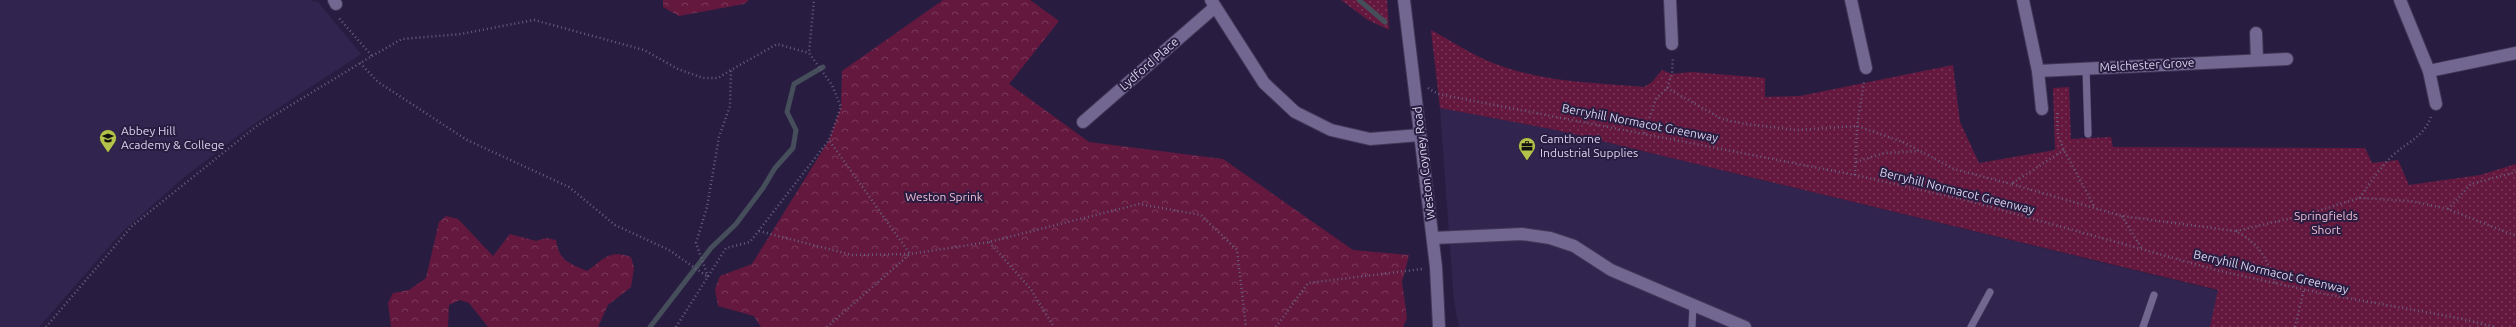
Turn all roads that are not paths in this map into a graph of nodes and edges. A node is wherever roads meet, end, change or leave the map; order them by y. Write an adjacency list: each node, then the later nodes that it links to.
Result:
1 (1670, 0): 8 (street)
2 (1851, 0): 12 (street)
3 (2023, 0): 14 (street)
4 (2400, 0): 15 (street)
5 (1405, 3): 20 (street, Weston Coyney Road)
6 (1213, 4): 18 (street, Lydford Place); 20 (street)
7 (2256, 33): 11 (street)
8 (1672, 44)
9 (2516, 53): 15 (street)
10 (2287, 59): 11 (street, Melchester Grove)
11 (2256, 60): 13 (street, Melchester Grove)
12 (1866, 68)
13 (2086, 68): 14 (street, Melchester Grove); 19 (lane)
14 (2038, 71): 17 (street)
15 (2429, 71): 16 (street)
16 (2436, 104)
17 (2042, 109)
18 (1083, 122)
19 (2088, 134)
20 (1420, 135): 21 (street, Weston Coyney Road)
21 (1433, 238): 24 (street); 25 (street, Weston Coyney Road)
22 (1990, 292): 28 (lane)
23 (2154, 295): 29 (lane)
24 (1693, 304): 26 (lane); 27 (street)
25 (1439, 327)
26 (1692, 327)
27 (1745, 327)
28 (1971, 327)
29 (2143, 327)

